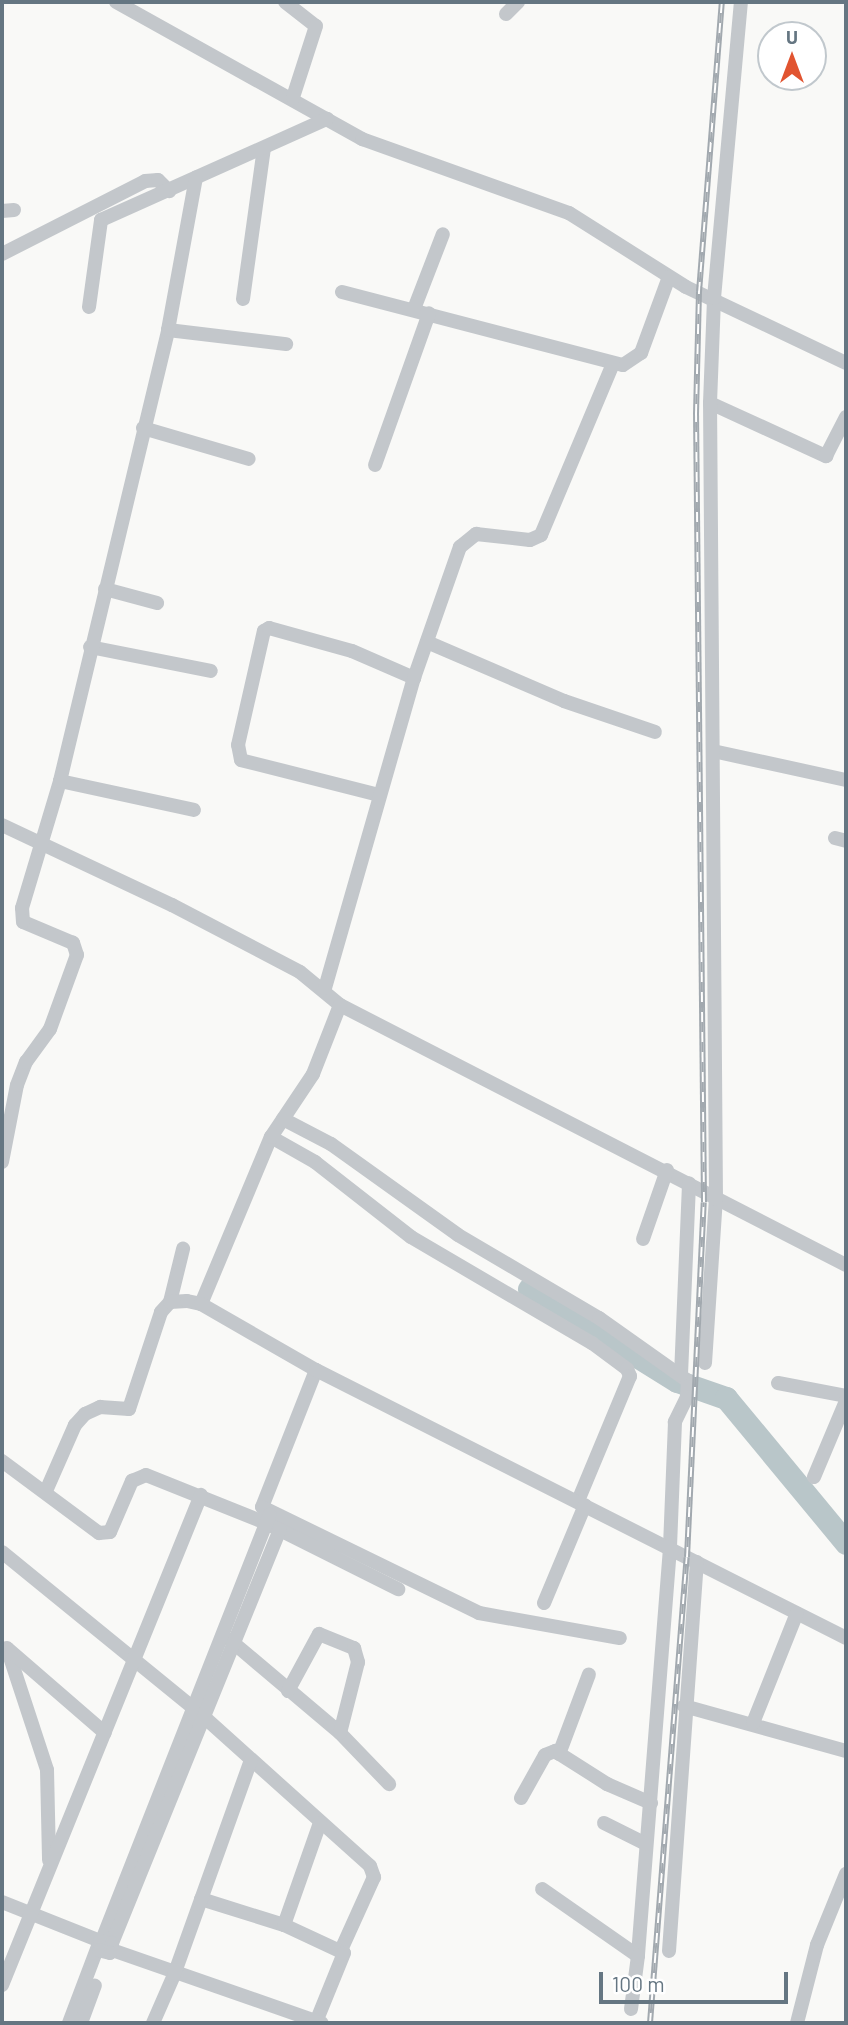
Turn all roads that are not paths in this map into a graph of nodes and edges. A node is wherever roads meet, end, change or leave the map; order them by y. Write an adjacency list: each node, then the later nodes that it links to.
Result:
1 (116, 2): 6 (street)
2 (285, 2): 6 (street)
3 (518, 2): 5 (street)
4 (741, 2): 15 (street)
5 (506, 14)
6 (298, 100): 7 (street)
7 (323, 117): 8 (street); 13 (street)
8 (264, 148): 9 (street); 16 (street)
9 (197, 178): 10 (street); 20 (street)
10 (164, 186): 12 (street); 17 (street)
11 (443, 234): 18 (street)
12 (2, 254)
13 (669, 277): 15 (street); 23 (street)
14 (342, 292): 18 (street)
15 (714, 298): 22 (street); 24 (street)
16 (243, 299)
17 (89, 307)
18 (414, 309): 19 (street)
19 (429, 313): 23 (street); 28 (street)
20 (168, 330): 21 (street); 26 (street)
21 (286, 344)
22 (846, 363)
23 (613, 365): 31 (street)
24 (710, 403): 25 (street); 36 (street)
25 (846, 417)
26 (143, 428): 27 (street); 29 (street)
27 (249, 459)
28 (375, 465)
29 (105, 589): 30 (street); 32 (street)
30 (157, 603)
31 (427, 642): 34 (street); 35 (street)
32 (90, 647): 33 (street); 38 (street)
33 (211, 671)
34 (414, 677): 39 (street); 39 (street)
35 (655, 732)
36 (713, 751): 37 (street); 49 (street)
37 (846, 780)
38 (58, 787): 40 (street); 42 (street)
39 (379, 795): 43 (street)
40 (194, 810)
41 (2, 825): 42 (street)
42 (42, 846): 43 (street); 46 (street)
43 (325, 988): 44 (street)
44 (340, 1005): 45 (street); 47 (street)
45 (277, 1128): 54 (street); 57 (street); 65 (street)
46 (2, 1162)
47 (667, 1170): 48 (street); 50 (street)
48 (689, 1183): 49 (street); 57 (street)
49 (716, 1199): 52 (street); 55 (street)
50 (643, 1240)
51 (183, 1249): 53 (street)
52 (846, 1265)
53 (170, 1302): 54 (street); 63 (street)
54 (201, 1304): 56 (street)
55 (705, 1363)
56 (316, 1370): 65 (street); 66 (street)
57 (686, 1382): 68 (street)
58 (778, 1384): 59 (street)
59 (846, 1396)
60 (846, 1401): 62 (street)
61 (2, 1461): 63 (street)
62 (814, 1477)
63 (46, 1491): 64 (street)
64 (201, 1495): 66 (street); 79 (street)
65 (581, 1503): 68 (street); 72 (street)
66 (264, 1515): 67 (street); 74 (street); 75 (street)
67 (280, 1530): 71 (street); 77 (street)
68 (670, 1548): 70 (street); 92 (street)
69 (2, 1552): 79 (street)
70 (697, 1562): 73 (street); 82 (street)
71 (398, 1589)
72 (544, 1603)
73 (797, 1613): 76 (street); 84 (street)
74 (223, 1635): 77 (street); 83 (street)
75 (620, 1638)
76 (846, 1638)
77 (236, 1644): 81 (street); 83 (street)
78 (5, 1646): 85 (street); 96 (street)
79 (135, 1662): 83 (street); 85 (street)
80 (589, 1674): 88 (street)
81 (288, 1691): 86 (street); 86 (street)
82 (684, 1706): 84 (street); 106 (street)
83 (198, 1712): 89 (street); 104 (street)
84 (753, 1723): 87 (street)
85 (105, 1733): 96 (street)
86 (340, 1733): 90 (street)
87 (846, 1751)
88 (559, 1754): 91 (street); 92 (street)
89 (251, 1760): 93 (street); 99 (street)
90 (388, 1784)
91 (522, 1798)
92 (651, 1803): 95 (street)
93 (320, 1823): 103 (street); 105 (street)
94 (604, 1823): 95 (street)
95 (646, 1844): 107 (street)
96 (49, 1868): 102 (street)
97 (846, 1874): 115 (street)
98 (542, 1889): 107 (street)
99 (201, 1899): 103 (street); 108 (street)
100 (2, 1902): 102 (street)
101 (2, 1909): 102 (street)
102 (31, 1917): 104 (street); 109 (street)
103 (284, 1925): 105 (street)
104 (104, 1946): 108 (street); 111 (street); 112 (street)
105 (341, 1950): 114 (street)
106 (669, 1951)
107 (638, 1956): 110 (street)
108 (174, 1975): 113 (street); 114 (street)
109 (2, 1985)
110 (631, 2010)
111 (69, 2023)
112 (81, 2023)
113 (153, 2023)
114 (319, 2023)
115 (797, 2023)

